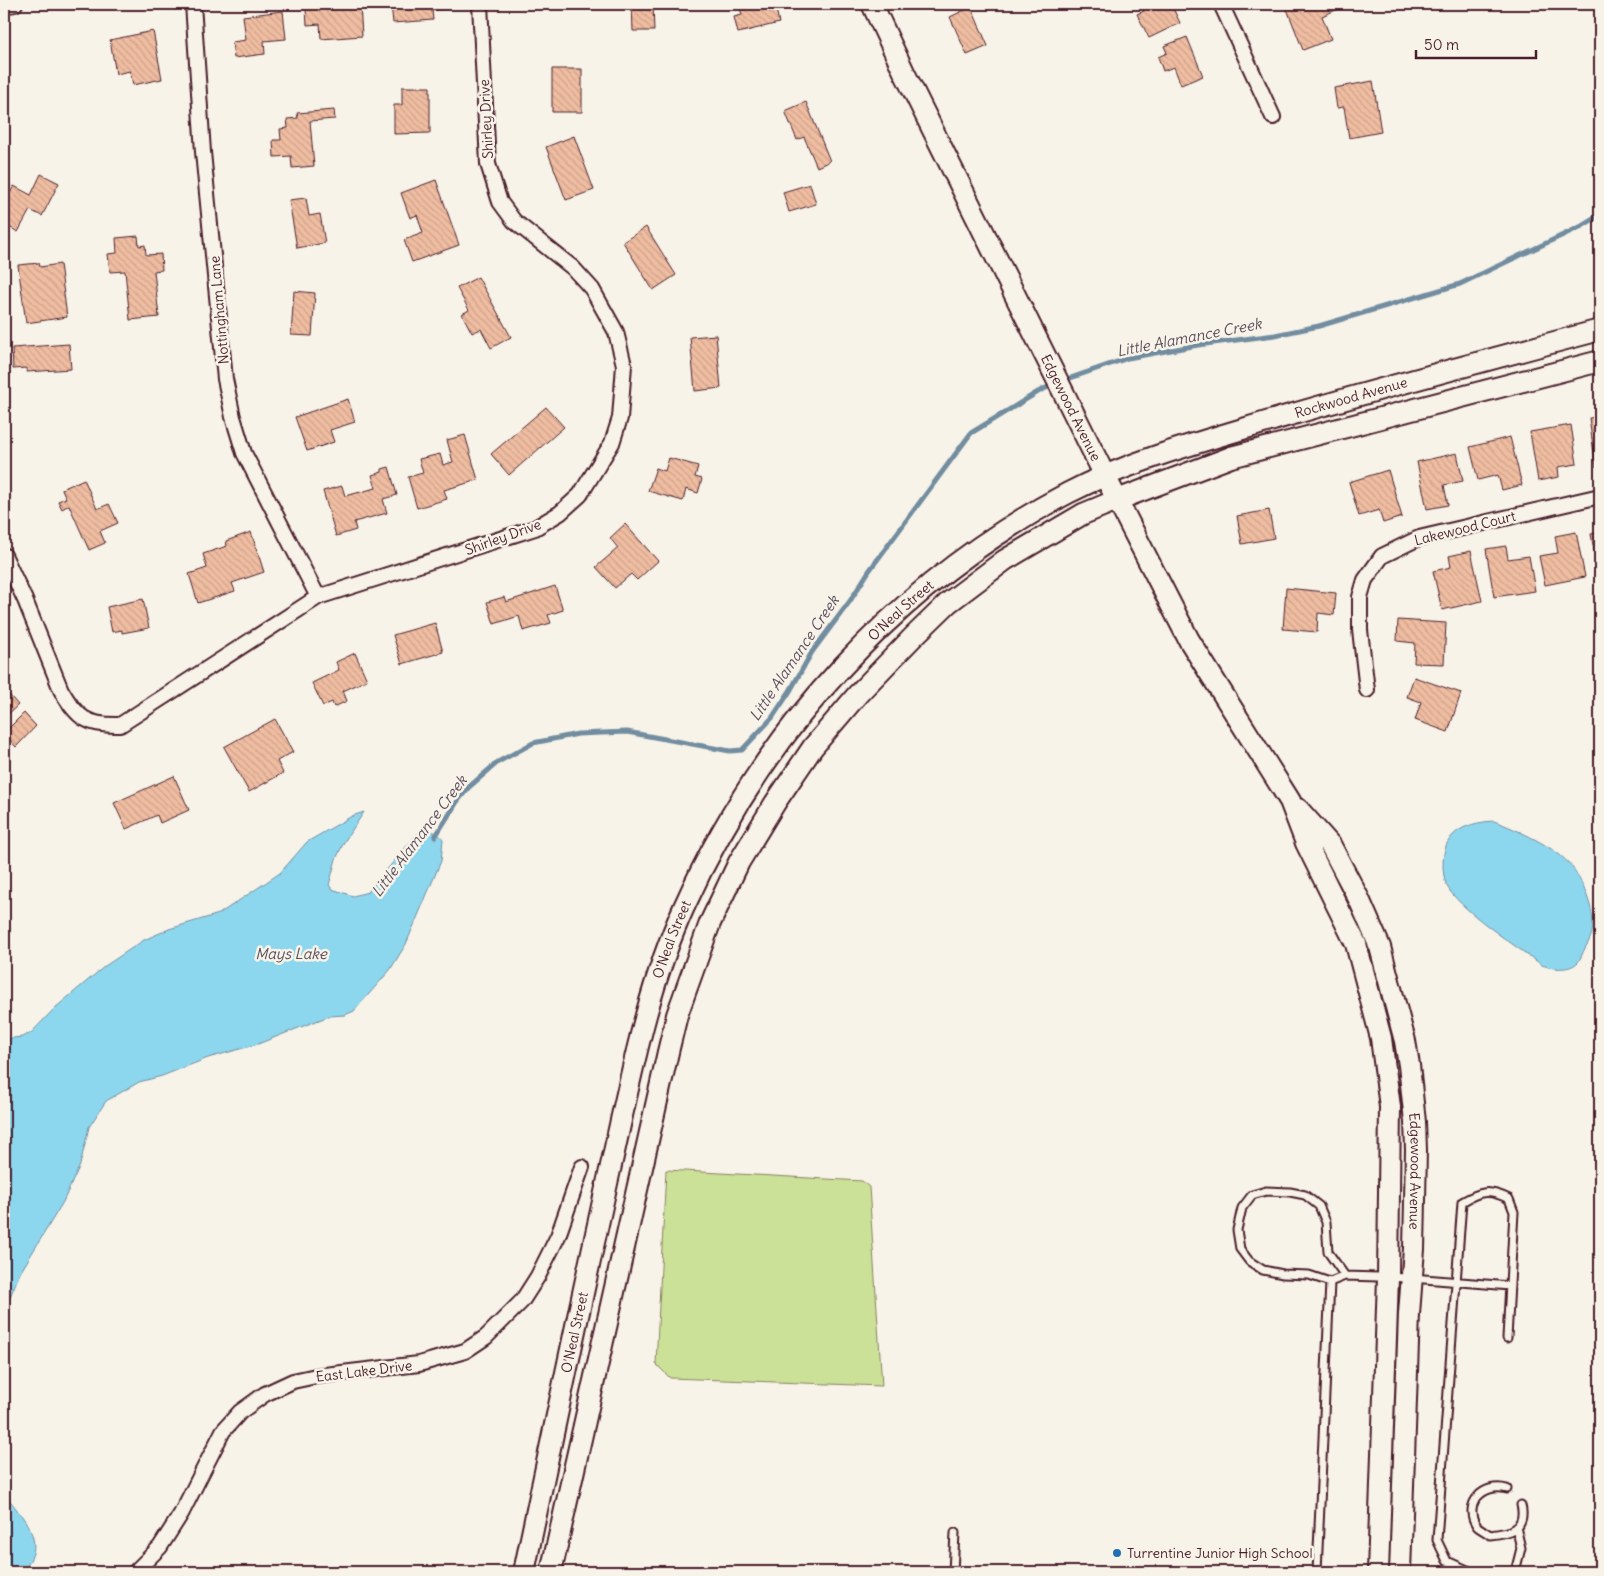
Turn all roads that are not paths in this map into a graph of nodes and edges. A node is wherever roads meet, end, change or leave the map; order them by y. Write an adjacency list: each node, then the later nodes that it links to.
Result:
1 (15, 4): 6 (street)
2 (193, 4): 14 (street, Nottingham Lane)
3 (480, 4): 14 (street, Shirley Drive)
4 (872, 4): 10 (street, Edgewood Avenue)
5 (1221, 4): 7 (street)
6 (4, 6)
7 (1273, 117)
8 (1600, 330): 10 (street, Rockwood Avenue)
9 (1600, 361): 12 (street, Rockwood Avenue)
10 (1105, 476): 12 (street, Edgewood Avenue); 32 (street, O'Neal Street)
11 (1600, 496): 15 (street, Lakewood Court)
12 (1117, 500): 16 (street, Edgewood Avenue); 33 (street, O'Neal Street)
13 (4, 555): 14 (street, Shirley Drive)
14 (318, 597)
15 (1367, 690)
16 (1290, 801): 17 (street, Edgewood Avenue); 18 (street, Edgewood Avenue)
17 (1385, 1062): 18 (street); 21 (street, Edgewood Avenue)
18 (1409, 1065): 22 (street, Edgewood Avenue)
19 (582, 1167): 31 (street, East Lake Drive)
20 (1345, 1276): 21 (lane); 23 (lane); 23 (lane)
21 (1388, 1278): 22 (lane); 36 (street, Edgewood Avenue)
22 (1412, 1278): 24 (lane); 37 (street, Edgewood Avenue)
23 (1330, 1282): 35 (lane)
24 (1456, 1282): 25 (lane); 25 (lane); 38 (lane)
25 (1510, 1286): 26 (lane)
26 (1507, 1338)
27 (1507, 1489): 29 (lane)
28 (1521, 1505): 29 (lane)
29 (1516, 1527): 39 (lane)
30 (955, 1533): 34 (lane)
31 (135, 1572)
32 (524, 1572)
33 (551, 1572)
34 (953, 1572)
35 (1317, 1572)
36 (1378, 1572)
37 (1400, 1572)
38 (1472, 1572)
39 (1515, 1572)

